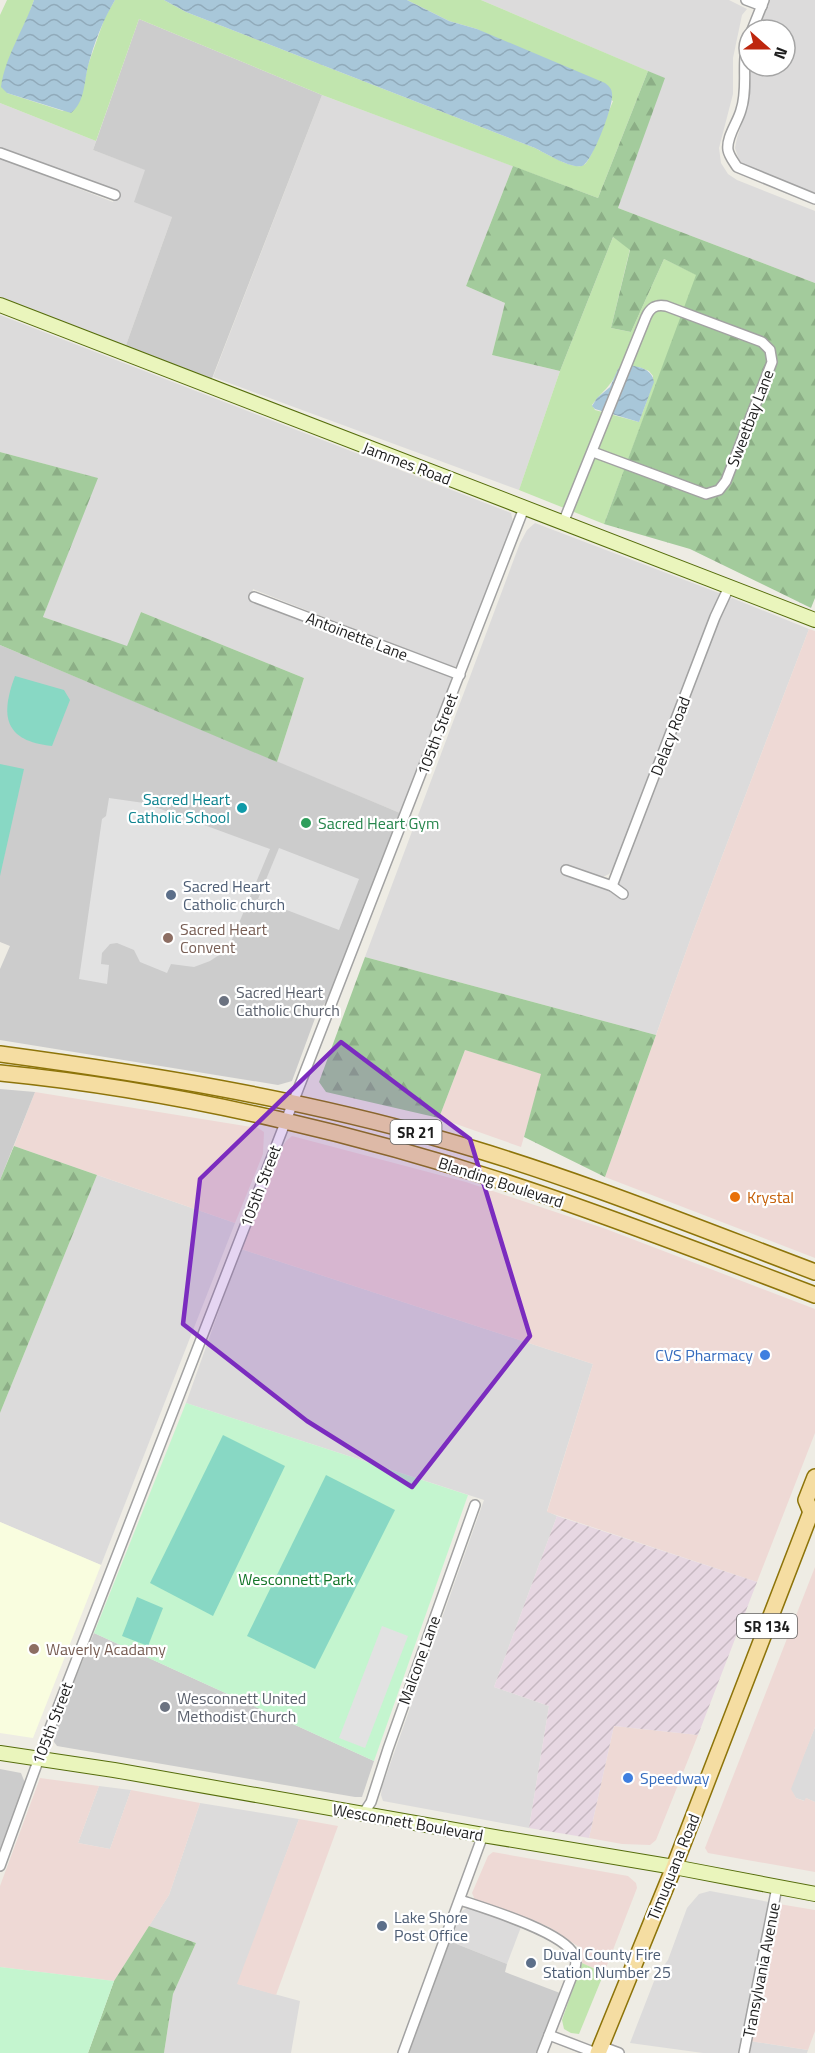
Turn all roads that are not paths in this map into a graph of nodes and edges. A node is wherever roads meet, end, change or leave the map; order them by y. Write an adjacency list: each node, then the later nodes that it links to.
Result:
1 (746, 0): 2 (street)
2 (763, 3): 3 (street)
3 (757, 18)
4 (744, 78): 7 (street)
5 (0, 153): 6 (street)
6 (115, 195)
7 (815, 199)
8 (0, 305): 10 (street, Jammes Road)
9 (593, 452): 9 (street, Sweetbay Lane); 11 (street, Sweetbay Lane)
10 (524, 508): 11 (street, Jammes Road); 15 (street, 105th Street)
11 (563, 523): 12 (street, Jammes Road)
12 (729, 587): 14 (street, Jammes Road); 17 (street, Delacy Road)
13 (254, 597): 15 (street, Antoinette Lane)
14 (815, 620)
15 (460, 675): 23 (street, 105th Street)
16 (566, 870): 17 (street)
17 (612, 886): 18 (street)
18 (623, 894)
19 (0, 1054): 20 (main road, Blanding Boulevard / SR 21)
20 (81, 1065): 22 (street); 23 (main road, Blanding Boulevard / SR 21)
21 (0, 1073): 22 (main road, Blanding Boulevard / SR 21)
22 (79, 1082): 24 (main road, Blanding Boulevard / SR 21)
23 (292, 1103): 24 (street, 105th Street); 25 (main road, Blanding Boulevard / SR 21)
24 (285, 1121): 26 (main road, Blanding Boulevard / SR 21); 35 (street, 105th Street)
25 (495, 1156): 26 (main road); 28 (main road, Blanding Boulevard / SR 21)
26 (437, 1161): 27 (main road, Blanding Boulevard / SR 21)
27 (490, 1178): 28 (main road); 30 (main road, Blanding Boulevard / SR 21)
28 (580, 1184): 29 (main road, Blanding Boulevard / SR 21)
29 (815, 1272)
30 (815, 1295)
31 (815, 1477): 33 (main road, Timuquana Road / SR 134)
32 (475, 1505): 36 (street, Malcone Lane)
33 (813, 1510): 39 (main road, Timuquana Road / SR 134)
34 (0, 1753): 35 (street, Wesconnett Boulevard)
35 (39, 1759): 36 (street, Wesconnett Boulevard); 38 (street, 105th Street)
36 (363, 1814): 37 (street, Wesconnett Boulevard)
37 (483, 1835): 39 (street, Wesconnett Boulevard); 42 (street)
38 (0, 1866)
39 (674, 1867): 40 (street, Wesconnett Boulevard); 44 (main road, Timuquana Road / SR 134)
40 (777, 1887): 41 (street, Wesconnett Boulevard); 48 (street, Transylvania Avenue)
41 (815, 1894)
42 (460, 1900): 43 (street); 45 (street)
43 (549, 2035): 44 (street); 46 (street)
44 (598, 2051): 47 (street)
45 (403, 2053)
46 (542, 2053)
47 (619, 2053)
48 (744, 2053)

